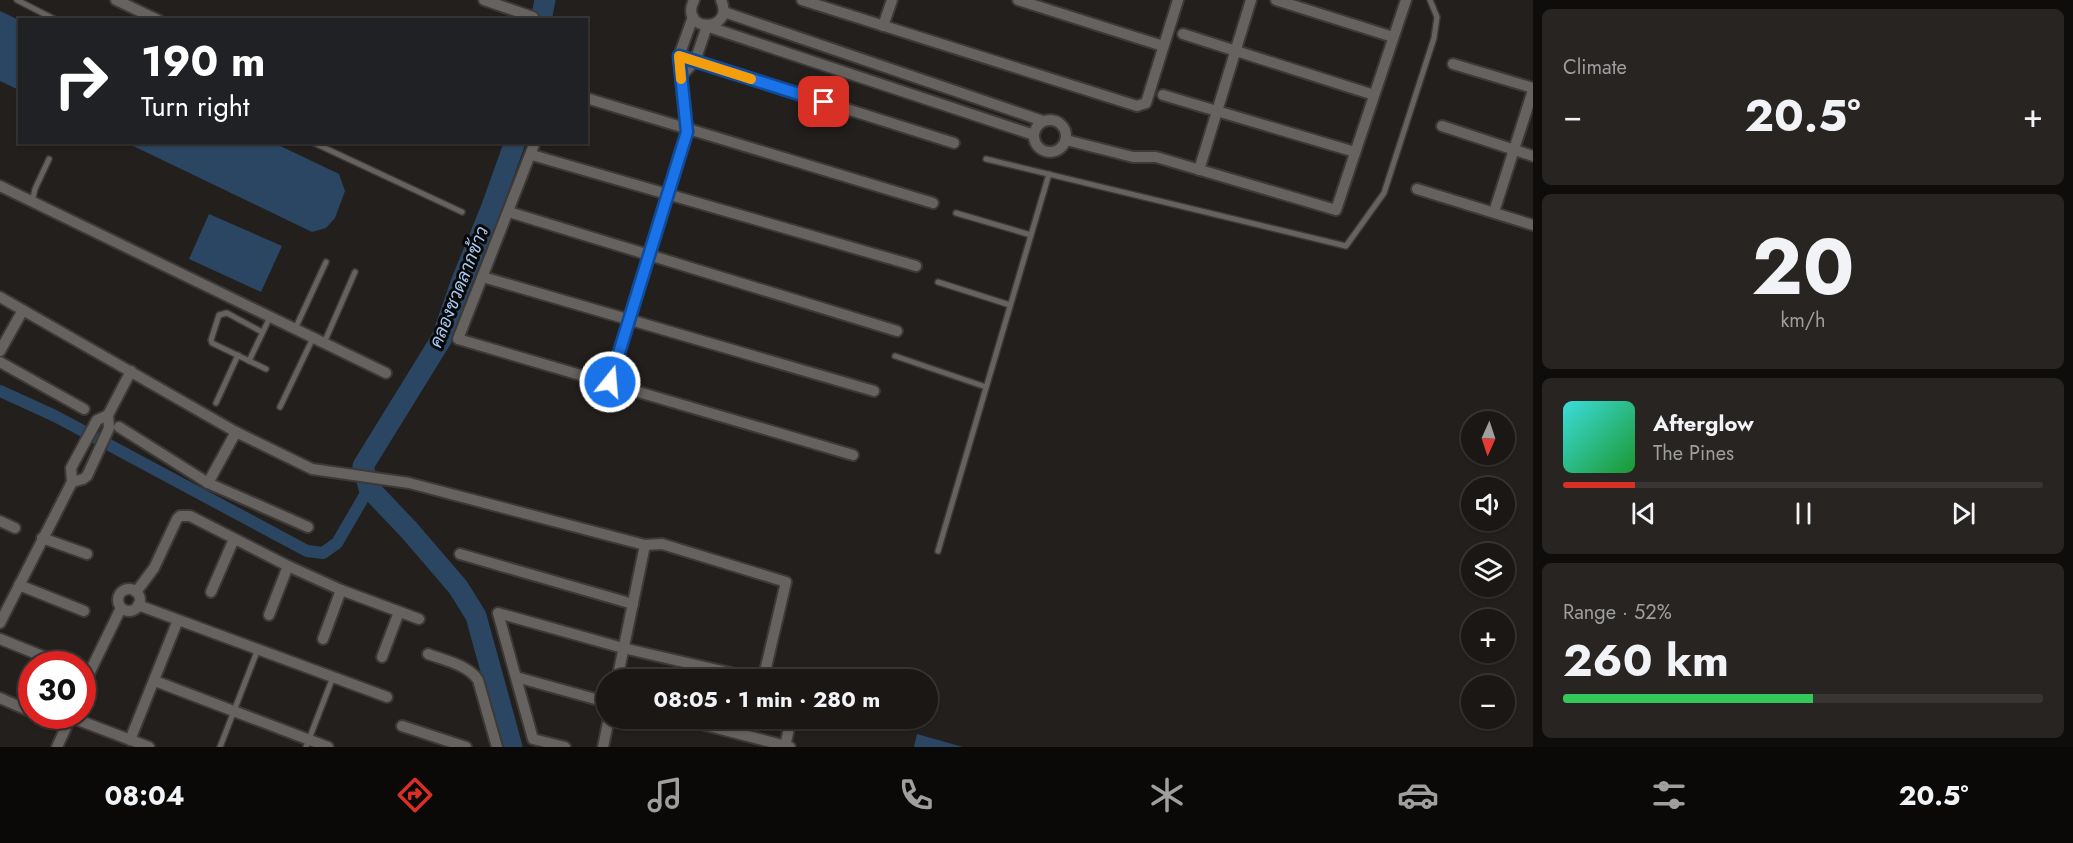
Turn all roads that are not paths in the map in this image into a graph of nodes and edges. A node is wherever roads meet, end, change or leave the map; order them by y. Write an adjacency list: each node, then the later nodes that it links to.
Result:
1 (17, 0): 17 (lane)
2 (116, 0): 18 (street)
3 (484, 0): 15 (street)
4 (694, 0): 16 (street)
5 (721, 0): 14 (street)
6 (802, 0): 20 (street)
7 (892, 0): 20 (street)
8 (1018, 0): 23 (street)
9 (1178, 0): 23 (street)
10 (1251, 0): 24 (street)
11 (1276, 0): 22 (street)
12 (1406, 0): 22 (street)
13 (1430, 0): 51 (lane)
14 (724, 12): 19 (street); 27 (street)
15 (533, 17)
16 (693, 17): 19 (street); 25 (street)
17 (52, 18)
18 (154, 18)
19 (705, 26): 26 (street); 30 (street)
20 (883, 26): 23 (street)
21 (1183, 34): 24 (street)
22 (1393, 37): 33 (street)
23 (1163, 46)
24 (1236, 51): 33 (street); 35 (street)
25 (679, 56): 26 (street); 29 (street)
26 (695, 61): 29 (street); 41 (street)
27 (870, 63): 30 (street); 36 (street)
28 (1453, 64): 31 (street)
29 (681, 76): 38 (street)
30 (863, 79): 39 (street)
31 (1533, 89): 44 (street)
32 (1163, 95): 35 (street)
33 (1374, 95): 45 (street)
34 (588, 99): 38 (street)
35 (1217, 112): 45 (street); 50 (street)
36 (1043, 121): 39 (street); 40 (street)
37 (1442, 126): 44 (street)
38 (687, 129): 54 (street); 56 (street)
39 (1034, 135): 40 (street)
40 (1066, 140): 50 (street)
41 (954, 143)
42 (316, 144): 57 (lane)
43 (535, 144): 46 (street)
44 (1514, 150): 47 (street); 59 (street)
45 (1355, 152): 50 (street)
46 (532, 155): 54 (street); 58 (street)
47 (1533, 156)
48 (50, 159): 55 (lane)
49 (986, 159): 51 (lane)
50 (1198, 170)
51 (1049, 174): 62 (lane)
52 (0, 186): 55 (street)
53 (1417, 189): 59 (street)
54 (668, 194): 63 (street); 65 (street)
55 (32, 202): 72 (street)
56 (933, 203)
57 (462, 212)
58 (509, 212): 63 (street); 67 (street)
59 (1494, 212): 61 (street)
60 (956, 213): 62 (lane)
61 (1533, 225)
62 (1031, 235): 70 (lane)
63 (649, 255): 73 (street); 75 (street)
64 (326, 262): 74 (lane)
65 (916, 266)
66 (355, 272): 78 (lane)
67 (483, 276): 73 (street); 87 (street)
68 (938, 282): 70 (lane)
69 (0, 297): 71 (street)
70 (1010, 305): 88 (lane)
71 (24, 310): 79 (street); 85 (street)
72 (270, 317): 74 (street); 76 (lane)
73 (629, 320): 87 (street); 89 (street)
74 (295, 329): 77 (street)
75 (897, 331)
76 (262, 332): 80 (lane); 82 (lane)
77 (313, 338): 78 (street); 91 (lane)
78 (324, 343): 86 (street)
79 (0, 351)
80 (238, 355): 82 (lane); 90 (lane)
81 (895, 356): 88 (lane)
82 (249, 360): 84 (lane)
83 (0, 362): 92 (street)
84 (266, 369)
85 (131, 371): 93 (street); 95 (street)
86 (386, 373)
87 (610, 382): 96 (street)
88 (986, 387): 105 (lane)
89 (873, 392)
90 (216, 403)
91 (279, 407)
92 (84, 409)
93 (108, 416): 94 (street); 97 (street)
94 (114, 428): 97 (street); 98 (street)
95 (236, 432): 98 (street); 104 (street)
96 (853, 455)
97 (72, 482): 102 (street)
98 (208, 483): 100 (street)
99 (0, 521): 101 (street)
100 (308, 527)
101 (15, 528)
102 (42, 538): 106 (street); 109 (street)
103 (234, 539): 108 (street); 111 (street); 112 (street)
104 (645, 545): 113 (street); 132 (street)
105 (938, 551)
106 (87, 554)
107 (460, 554): 113 (street)
108 (288, 566): 110 (street); 118 (street)
109 (19, 585): 116 (street); 121 (street)
110 (341, 590): 117 (street); 123 (street)
111 (136, 592): 114 (street); 115 (street)
112 (211, 592)
113 (633, 604): 124 (street)
114 (138, 605): 115 (street); 120 (street)
115 (121, 608): 129 (street)
116 (84, 611)
117 (399, 612): 119 (street); 128 (street)
118 (269, 615)
119 (419, 619)
120 (178, 620): 125 (street); 135 (street)
121 (0, 623)
122 (0, 639): 126 (street)
123 (323, 639)
124 (623, 648): 130 (street); 131 (street); 134 (street)
125 (258, 649): 133 (street); 140 (lane)
126 (30, 651)
127 (428, 654): 154 (street)
128 (382, 657)
129 (96, 659)
130 (619, 669)
131 (714, 669)
132 (765, 669)
133 (333, 677): 136 (street); 148 (lane)
134 (516, 677): 138 (street); 155 (street)
135 (155, 681): 140 (street); 147 (street)
136 (387, 697)
137 (0, 698): 139 (street)
138 (596, 699)
139 (18, 706)
140 (234, 711): 148 (street); 151 (lane)
141 (402, 726): 153 (street)
142 (96, 728): 147 (street)
143 (65, 729): 149 (street)
144 (607, 729): 156 (street)
145 (719, 729): 157 (street)
146 (789, 729): 157 (street)
147 (129, 743): 150 (street)
148 (308, 743): 152 (street)
149 (57, 747)
150 (149, 747)
151 (220, 747)
152 (328, 747)
153 (466, 747)
154 (497, 747)
155 (565, 747)
156 (603, 747)
157 (787, 747)

